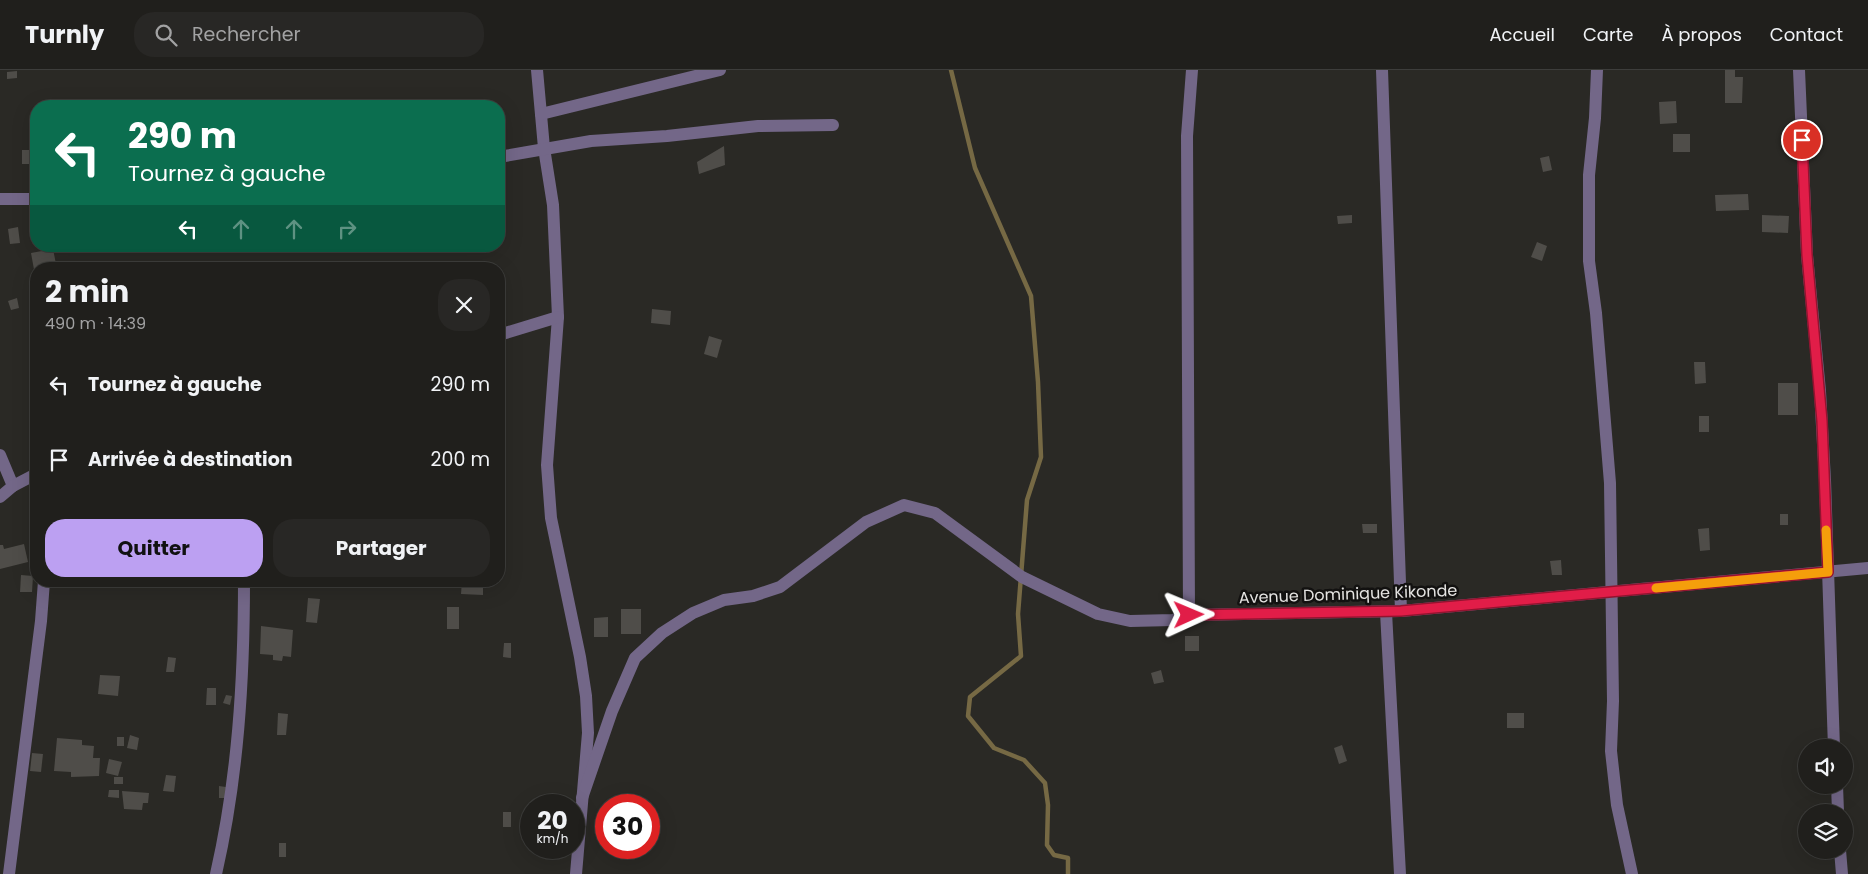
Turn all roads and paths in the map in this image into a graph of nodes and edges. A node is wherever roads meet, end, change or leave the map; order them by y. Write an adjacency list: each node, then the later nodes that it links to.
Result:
1 (537, 70): 7 (street)
2 (720, 70): 7 (street)
3 (1192, 70): 26 (street)
4 (1382, 70): 24 (street)
5 (1596, 70): 23 (street)
6 (1799, 70): 20 (street)
7 (541, 114): 9 (street)
8 (832, 125): 9 (street)
9 (544, 148): 10 (street); 13 (street)
10 (505, 156)
11 (0, 199): 12 (street)
12 (30, 199)
13 (558, 318): 14 (street); 28 (street)
14 (505, 333)
15 (0, 455): 17 (street)
16 (30, 477): 17 (street)
17 (12, 486): 18 (street)
18 (0, 496)
19 (1868, 568): 20 (street, Avenue Dominique Kikonde)
20 (1828, 572): 23 (street, Avenue Dominique Kikonde); 27 (street)
21 (44, 587): 32 (street)
22 (244, 587): 33 (street)
23 (1611, 593): 24 (street, Avenue Dominique Kikonde); 36 (street)
24 (1401, 611): 25 (street, Avenue Dominique Kikonde)
25 (1386, 612): 26 (street, Avenue Dominique Kikonde); 35 (street)
26 (1189, 615): 29 (street, Avenue Dominique Kikonde)
27 (1834, 739)
28 (582, 794)
29 (583, 794)
30 (577, 859): 34 (street)
31 (1841, 859): 37 (street)
32 (9, 874)
33 (216, 874)
34 (576, 874)
35 (1400, 874)
36 (1632, 874)
37 (1842, 874)

